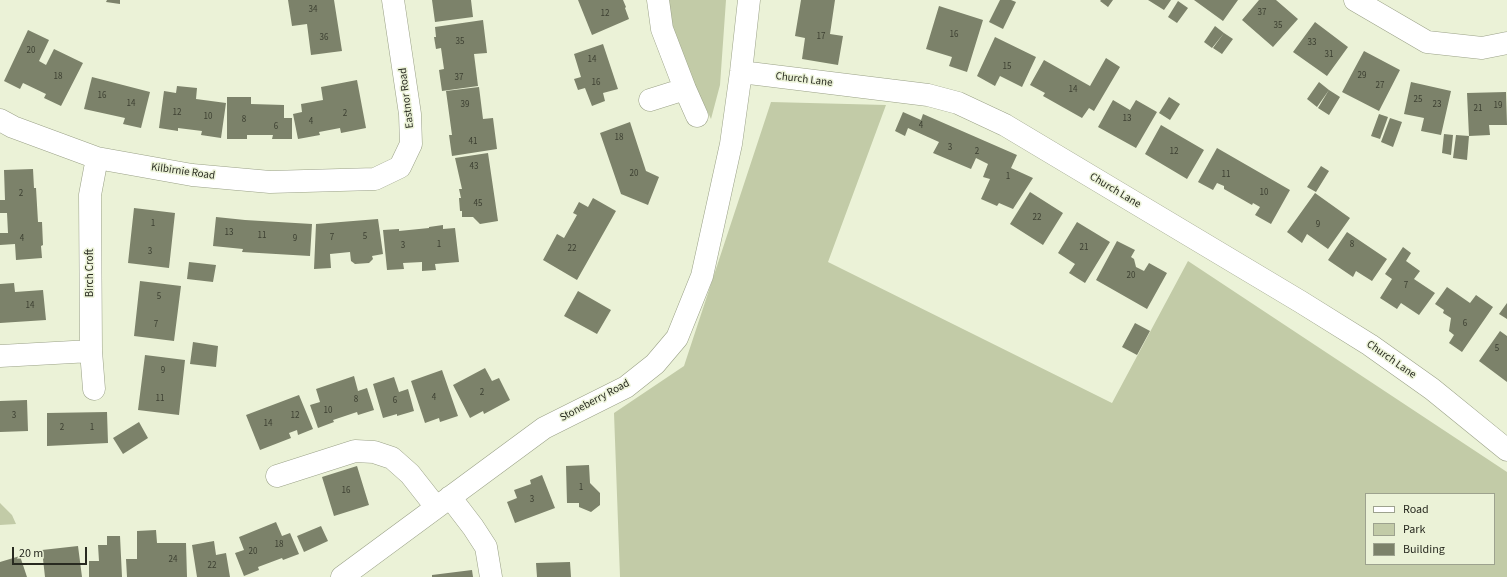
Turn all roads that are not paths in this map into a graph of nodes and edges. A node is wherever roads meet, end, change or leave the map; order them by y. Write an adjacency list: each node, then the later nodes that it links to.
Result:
1 (393, 0): 12 (street, Eastnor Road)
2 (658, 0): 7 (street)
3 (749, 0): 6 (street)
4 (1355, 0): 5 (street)
5 (1507, 43)
6 (742, 72): 16 (street, Church Lane); 18 (street, Stoneberry Road)
7 (685, 89): 8 (street); 9 (street)
8 (650, 100)
9 (697, 116)
10 (0, 120): 11 (street, Kilbirnie Road)
11 (97, 158): 12 (street, Kilbirnie Road); 13 (street, Birch Croft)
12 (375, 179)
13 (91, 351): 14 (street); 15 (street, Birch Croft)
14 (0, 356)
15 (94, 389)
16 (1507, 450)
17 (277, 476): 18 (street)
18 (443, 502): 19 (street, Stoneberry Road); 20 (street)
19 (342, 577)
20 (491, 577)

